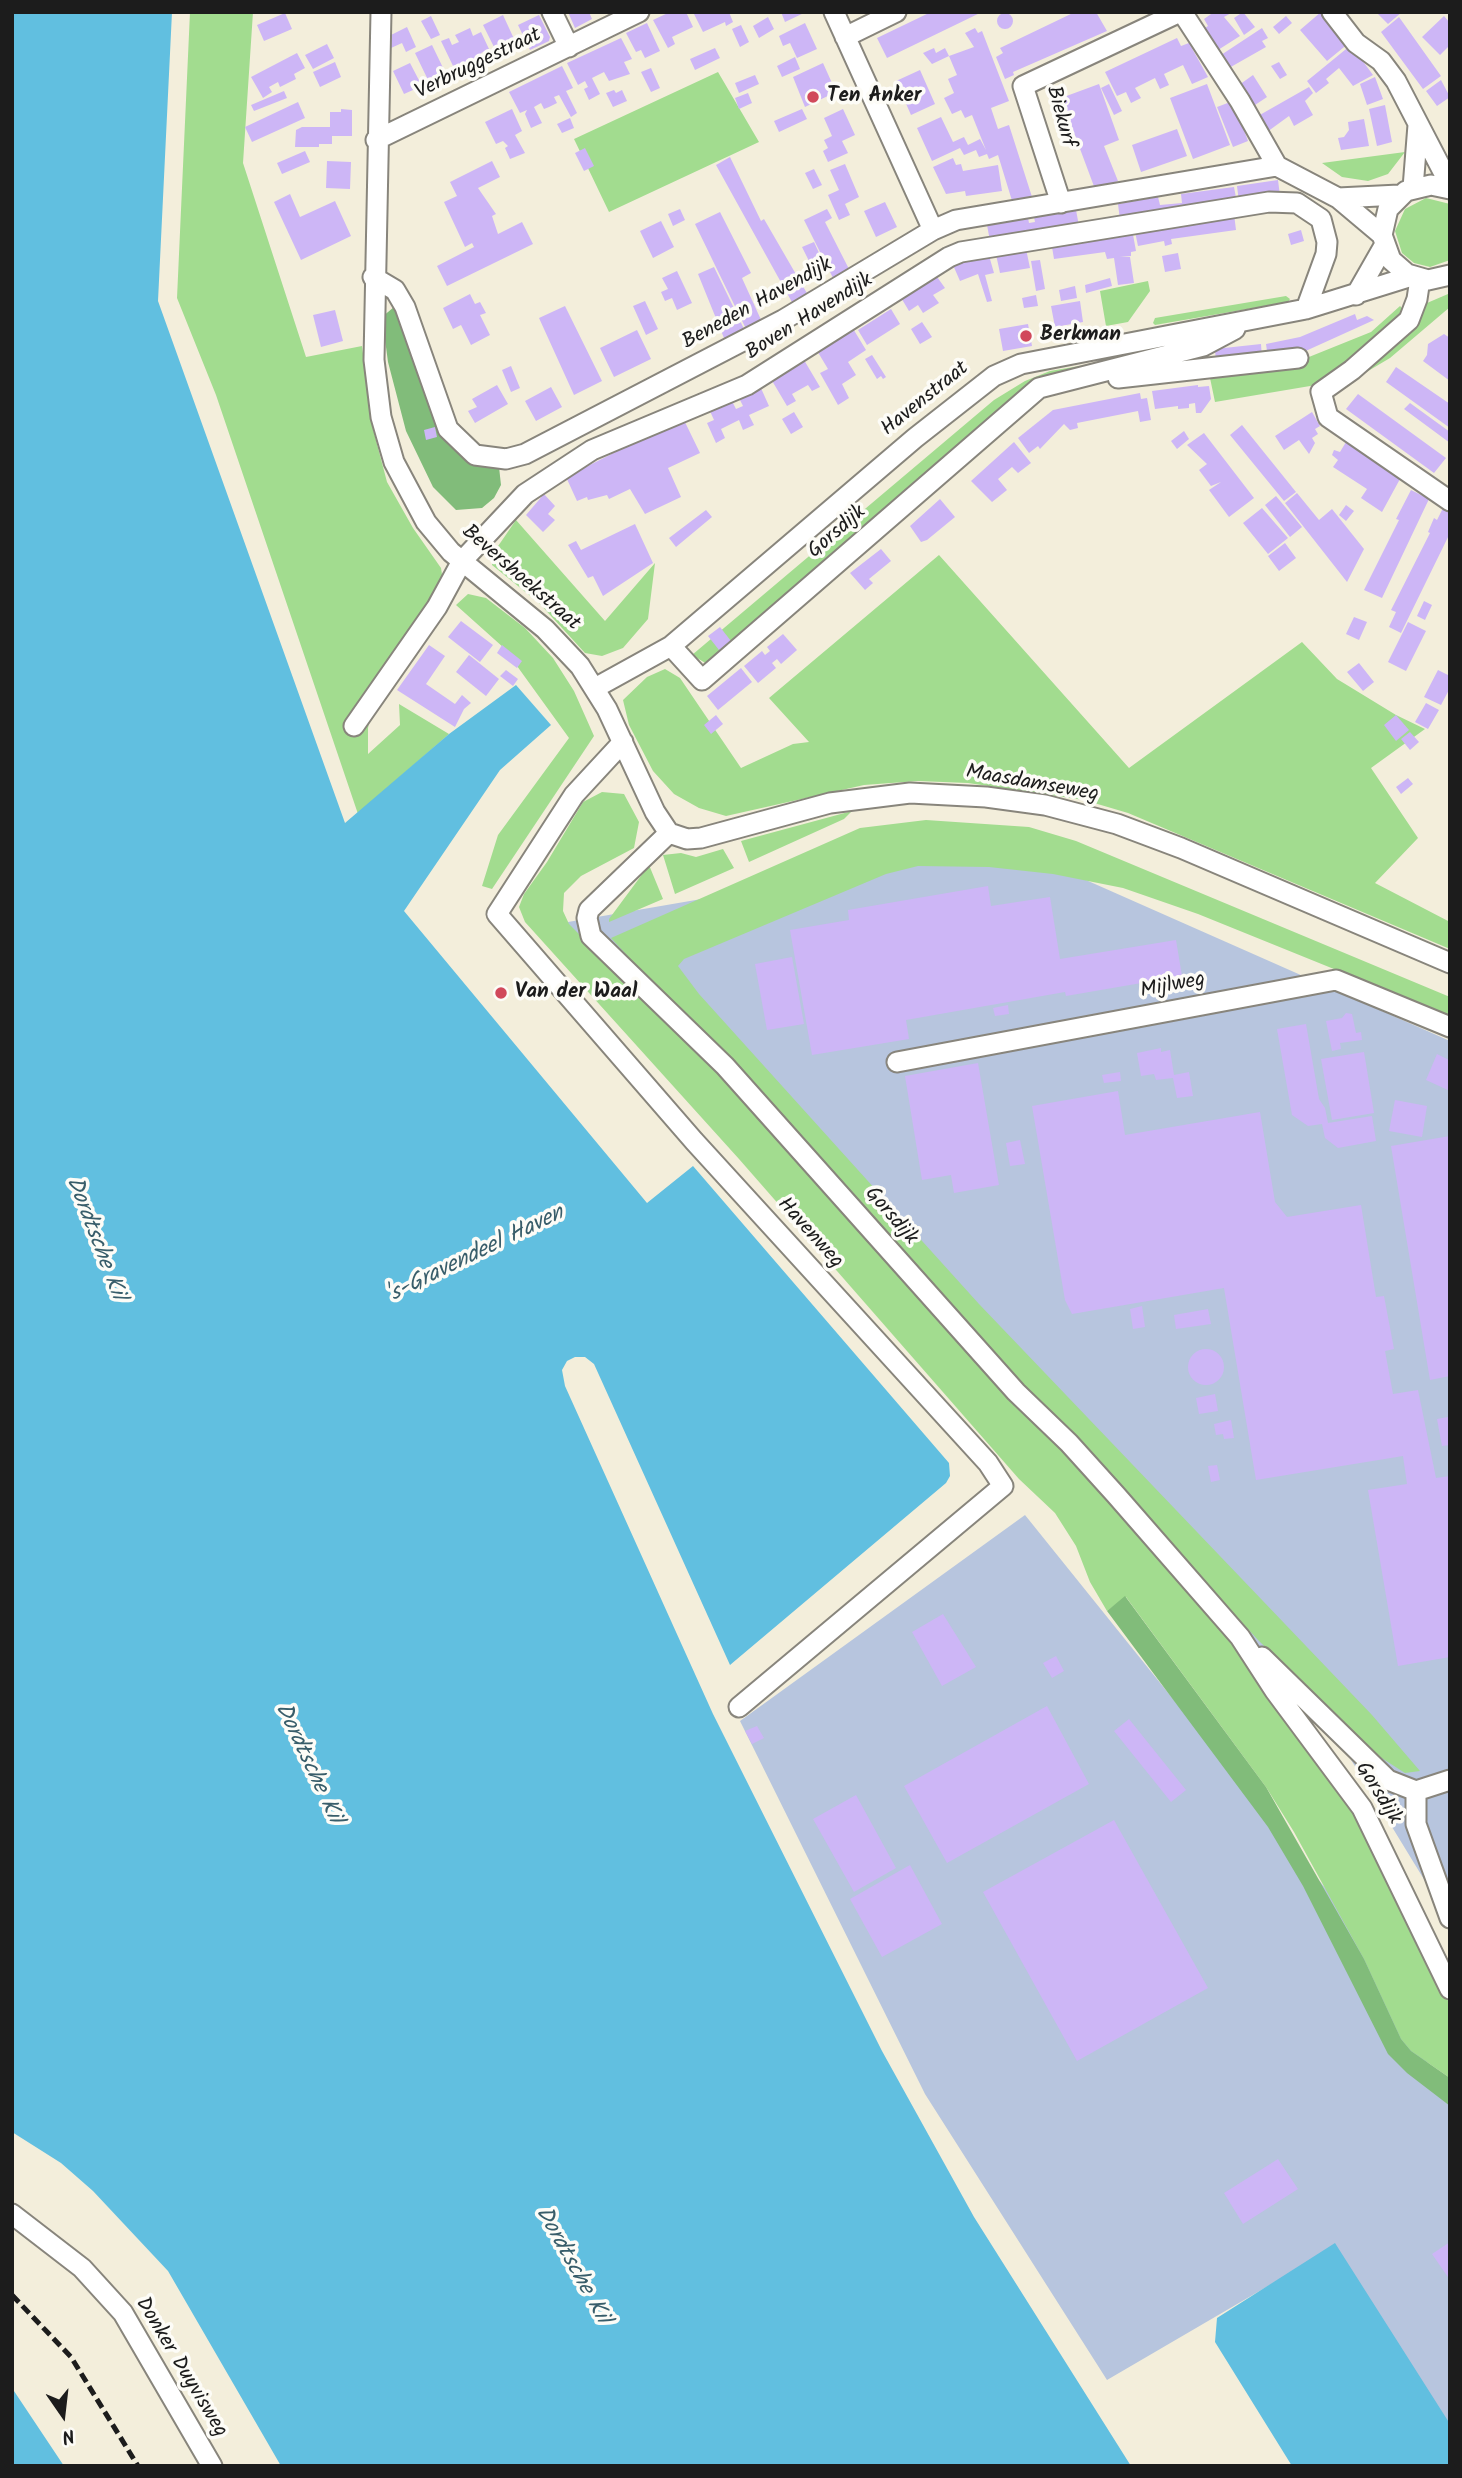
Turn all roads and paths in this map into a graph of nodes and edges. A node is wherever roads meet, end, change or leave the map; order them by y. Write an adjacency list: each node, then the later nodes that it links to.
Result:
1 (381, 12): 13 (street, Bevershoekstraat)
2 (552, 12): 10 (street)
3 (639, 12): 10 (street, Verbruggestraat)
4 (834, 12): 9 (street)
5 (896, 12): 9 (street)
6 (1181, 12): 14 (street); 17 (street, Biekurf)
7 (1332, 12): 11 (street)
8 (1348, 12): 11 (street)
9 (845, 37): 18 (street)
10 (569, 47): 13 (street, Verbruggestraat)
11 (1381, 61): 12 (street)
12 (1418, 125): 15 (street); 15 (street)
13 (376, 140): 21 (street, Bevershoekstraat)
14 (1277, 166): 16 (street); 17 (street, Beneden Havendijk)
15 (1434, 183): 16 (street); 19 (street)
16 (1338, 198): 19 (street)
17 (1061, 202): 18 (street, Beneden Havendijk)
18 (933, 230): 21 (street, Beneden Havendijk)
19 (1383, 240): 22 (street); 23 (street)
20 (1450, 275): 22 (street, Havenstraat)
21 (373, 277): 29 (street, Bevershoekstraat)
22 (1416, 278): 23 (street, Havenstraat); 28 (street)
23 (1356, 295): 24 (street, Havenstraat)
24 (1306, 309): 25 (street, Havenstraat); 29 (street, Boven Havendijk)
25 (1254, 319): 27 (street, Gorsdijk); 30 (street, Havenstraat)
26 (1298, 358): 27 (street)
27 (1039, 388): 30 (street, Gorsdijk)
28 (1450, 500)
29 (462, 561): 31 (street, Bevershoekstraat); 32 (street, Boven Havendijk)
30 (671, 646): 31 (street, Havenstraat)
31 (595, 688): 33 (street, Bevershoekstraat)
32 (354, 726)
33 (623, 742): 34 (street, Bevershoekstraat); 39 (street, Havenweg)
34 (669, 833): 35 (street, Maasdamseweg); 38 (street, Gorsdijk)
35 (1450, 963)
36 (1450, 1027): 37 (street, Mijlweg)
37 (897, 1062)
38 (1240, 1637): 41 (street, Gorsdijk); 43 (street, Gorsdijk)
39 (739, 1707)
40 (1450, 1780): 41 (street)
41 (1416, 1791): 42 (street, Gorsdijk)
42 (1450, 1918)
43 (1450, 1989)
44 (12, 2214): 45 (street, Donker Duyvisweg)
45 (212, 2466)

